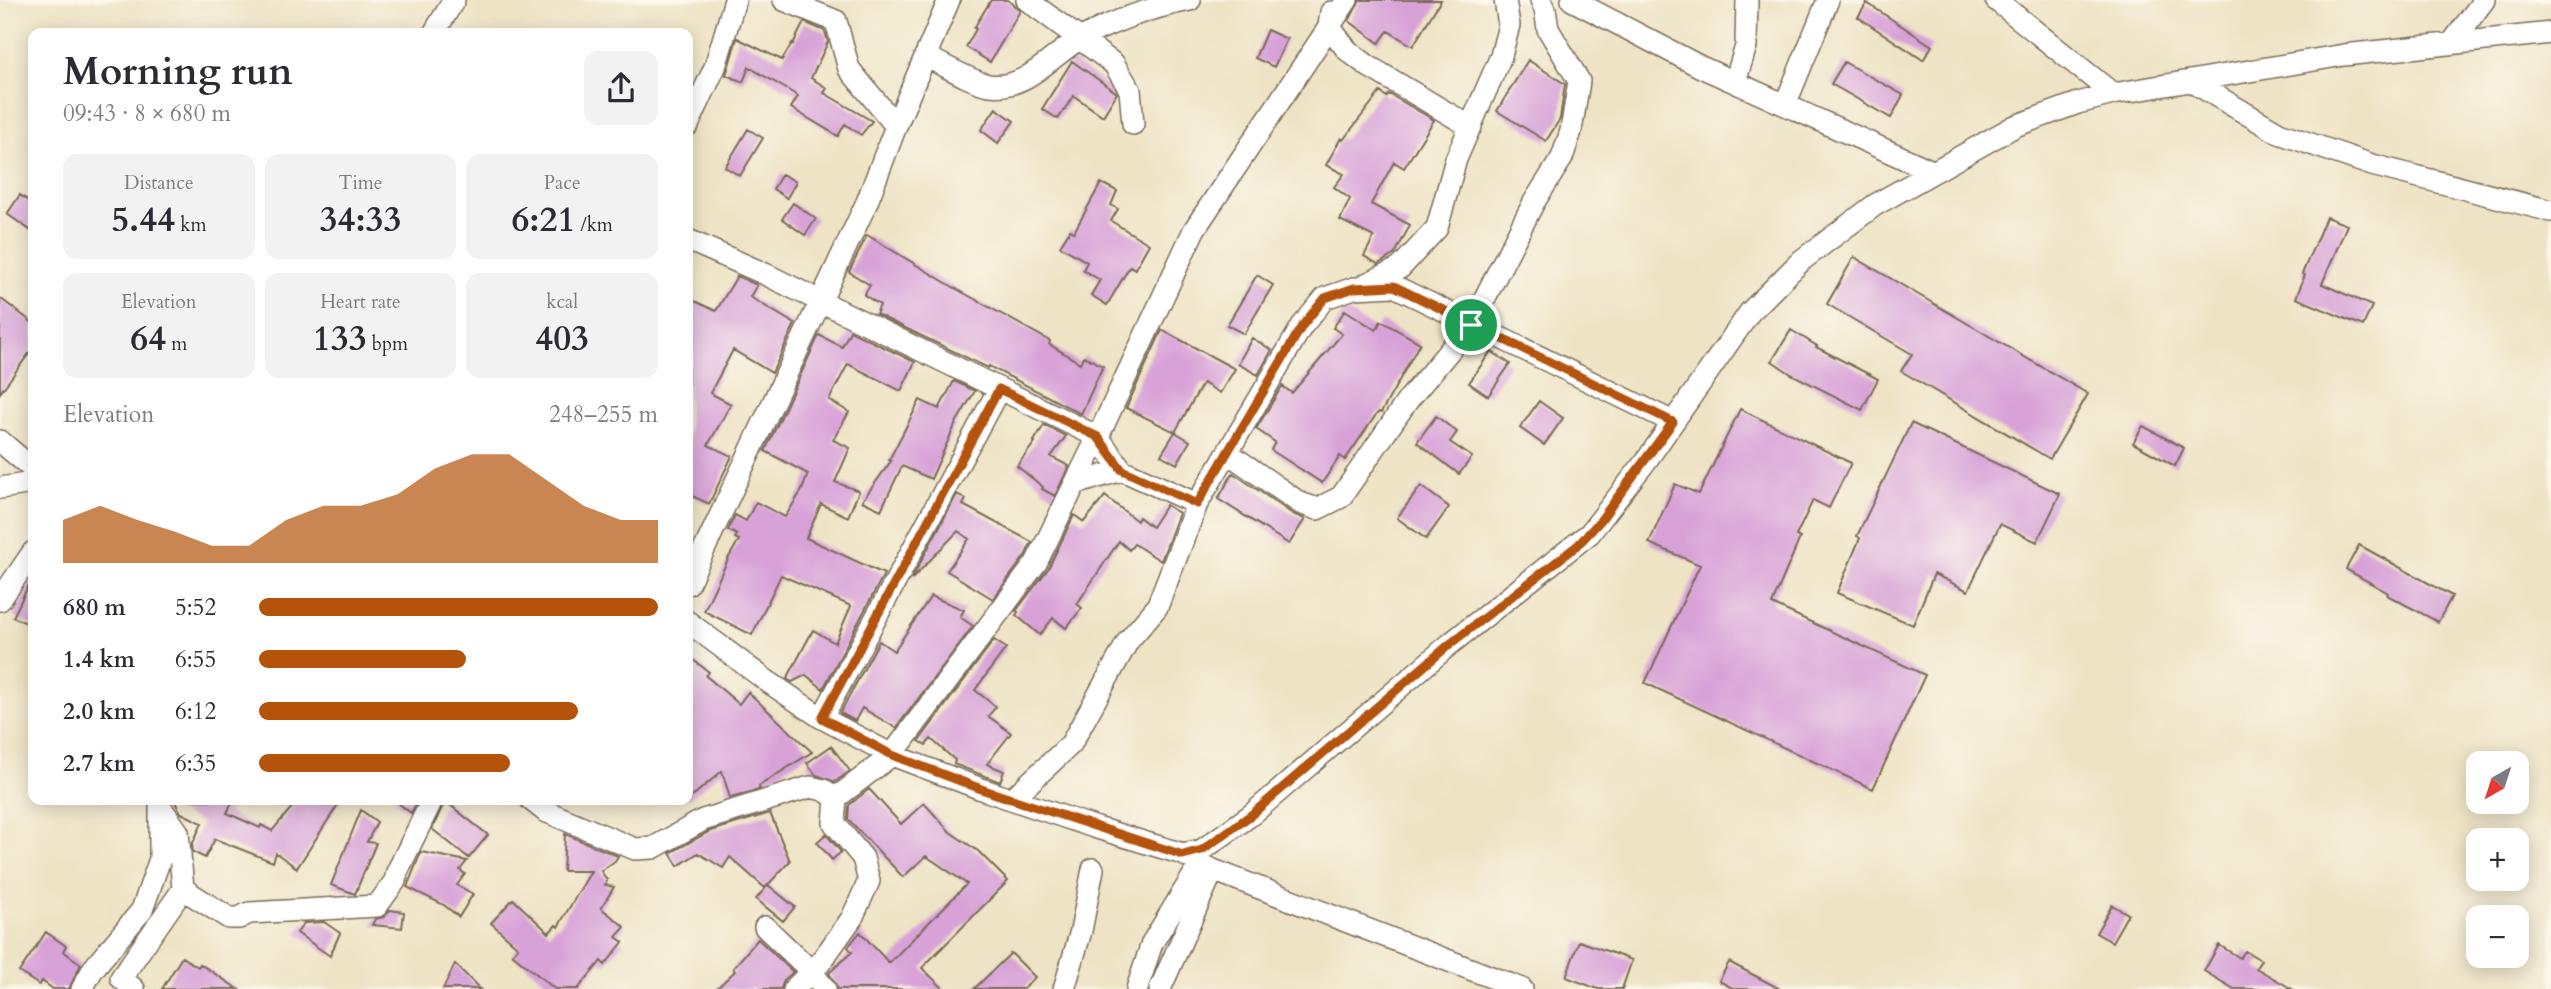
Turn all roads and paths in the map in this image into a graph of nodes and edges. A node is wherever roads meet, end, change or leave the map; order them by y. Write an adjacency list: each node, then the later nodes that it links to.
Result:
1 (454, 0): 17 (street)
2 (735, 0): 26 (street)
3 (784, 0): 28 (street)
4 (949, 0): 21 (street)
5 (1027, 0): 19 (street)
6 (1190, 0): 19 (street)
7 (1334, 0): 16 (street)
8 (1347, 0): 16 (street)
9 (1505, 0): 29 (street)
10 (1541, 0): 35 (street)
11 (1572, 0): 23 (street)
12 (1747, 0): 23 (street)
13 (1828, 0): 25 (street)
14 (1996, 0): 24 (street)
15 (2484, 0): 20 (street)
16 (1329, 26): 29 (street); 38 (street)
17 (437, 28)
18 (2551, 33): 20 (street)
19 (1081, 38): 21 (street); 27 (street)
20 (2452, 43): 22 (street)
21 (925, 56): 28 (street)
22 (2191, 81): 24 (street); 31 (street)
23 (1735, 82): 25 (street)
24 (2113, 94): 30 (street)
25 (1785, 105): 30 (street)
26 (693, 114)
27 (1133, 124)
28 (896, 126): 34 (street)
29 (1471, 127): 33 (street)
30 (1932, 171): 37 (street)
31 (2551, 211)
32 (693, 242): 34 (street)
33 (1359, 288): 35 (street); 40 (street)
34 (821, 301): 36 (street); 48 (street)
35 (1471, 325): 37 (street); 40 (street)
36 (999, 389): 38 (street); 51 (street)
37 (1673, 422): 59 (street)
38 (1098, 437): 42 (street); 44 (street)
39 (0, 441): 41 (street)
40 (1228, 453): 46 (street)
41 (28, 465)
42 (1122, 470): 44 (street); 46 (street)
43 (28, 484): 45 (street)
44 (1075, 484): 52 (street)
45 (0, 488)
46 (1197, 504): 54 (street)
47 (28, 559): 49 (street)
48 (693, 573)
49 (0, 600)
50 (693, 626): 51 (street)
51 (822, 718): 52 (street)
52 (892, 755): 53 (street); 54 (street)
53 (836, 798): 58 (street); 63 (street)
54 (1012, 799): 59 (street)
55 (160, 805): 64 (street)
56 (161, 805): 61 (street)
57 (430, 805): 61 (street)
58 (537, 805)
59 (1199, 863): 69 (street); 70 (street); 71 (street)
60 (1093, 869): 68 (street)
61 (183, 889): 65 (street)
62 (765, 926): 63 (street)
63 (811, 971): 66 (street); 67 (street)
64 (82, 989)
65 (134, 989)
66 (794, 989)
67 (825, 989)
68 (1064, 989)
69 (1137, 989)
70 (1160, 989)
71 (1522, 989)

